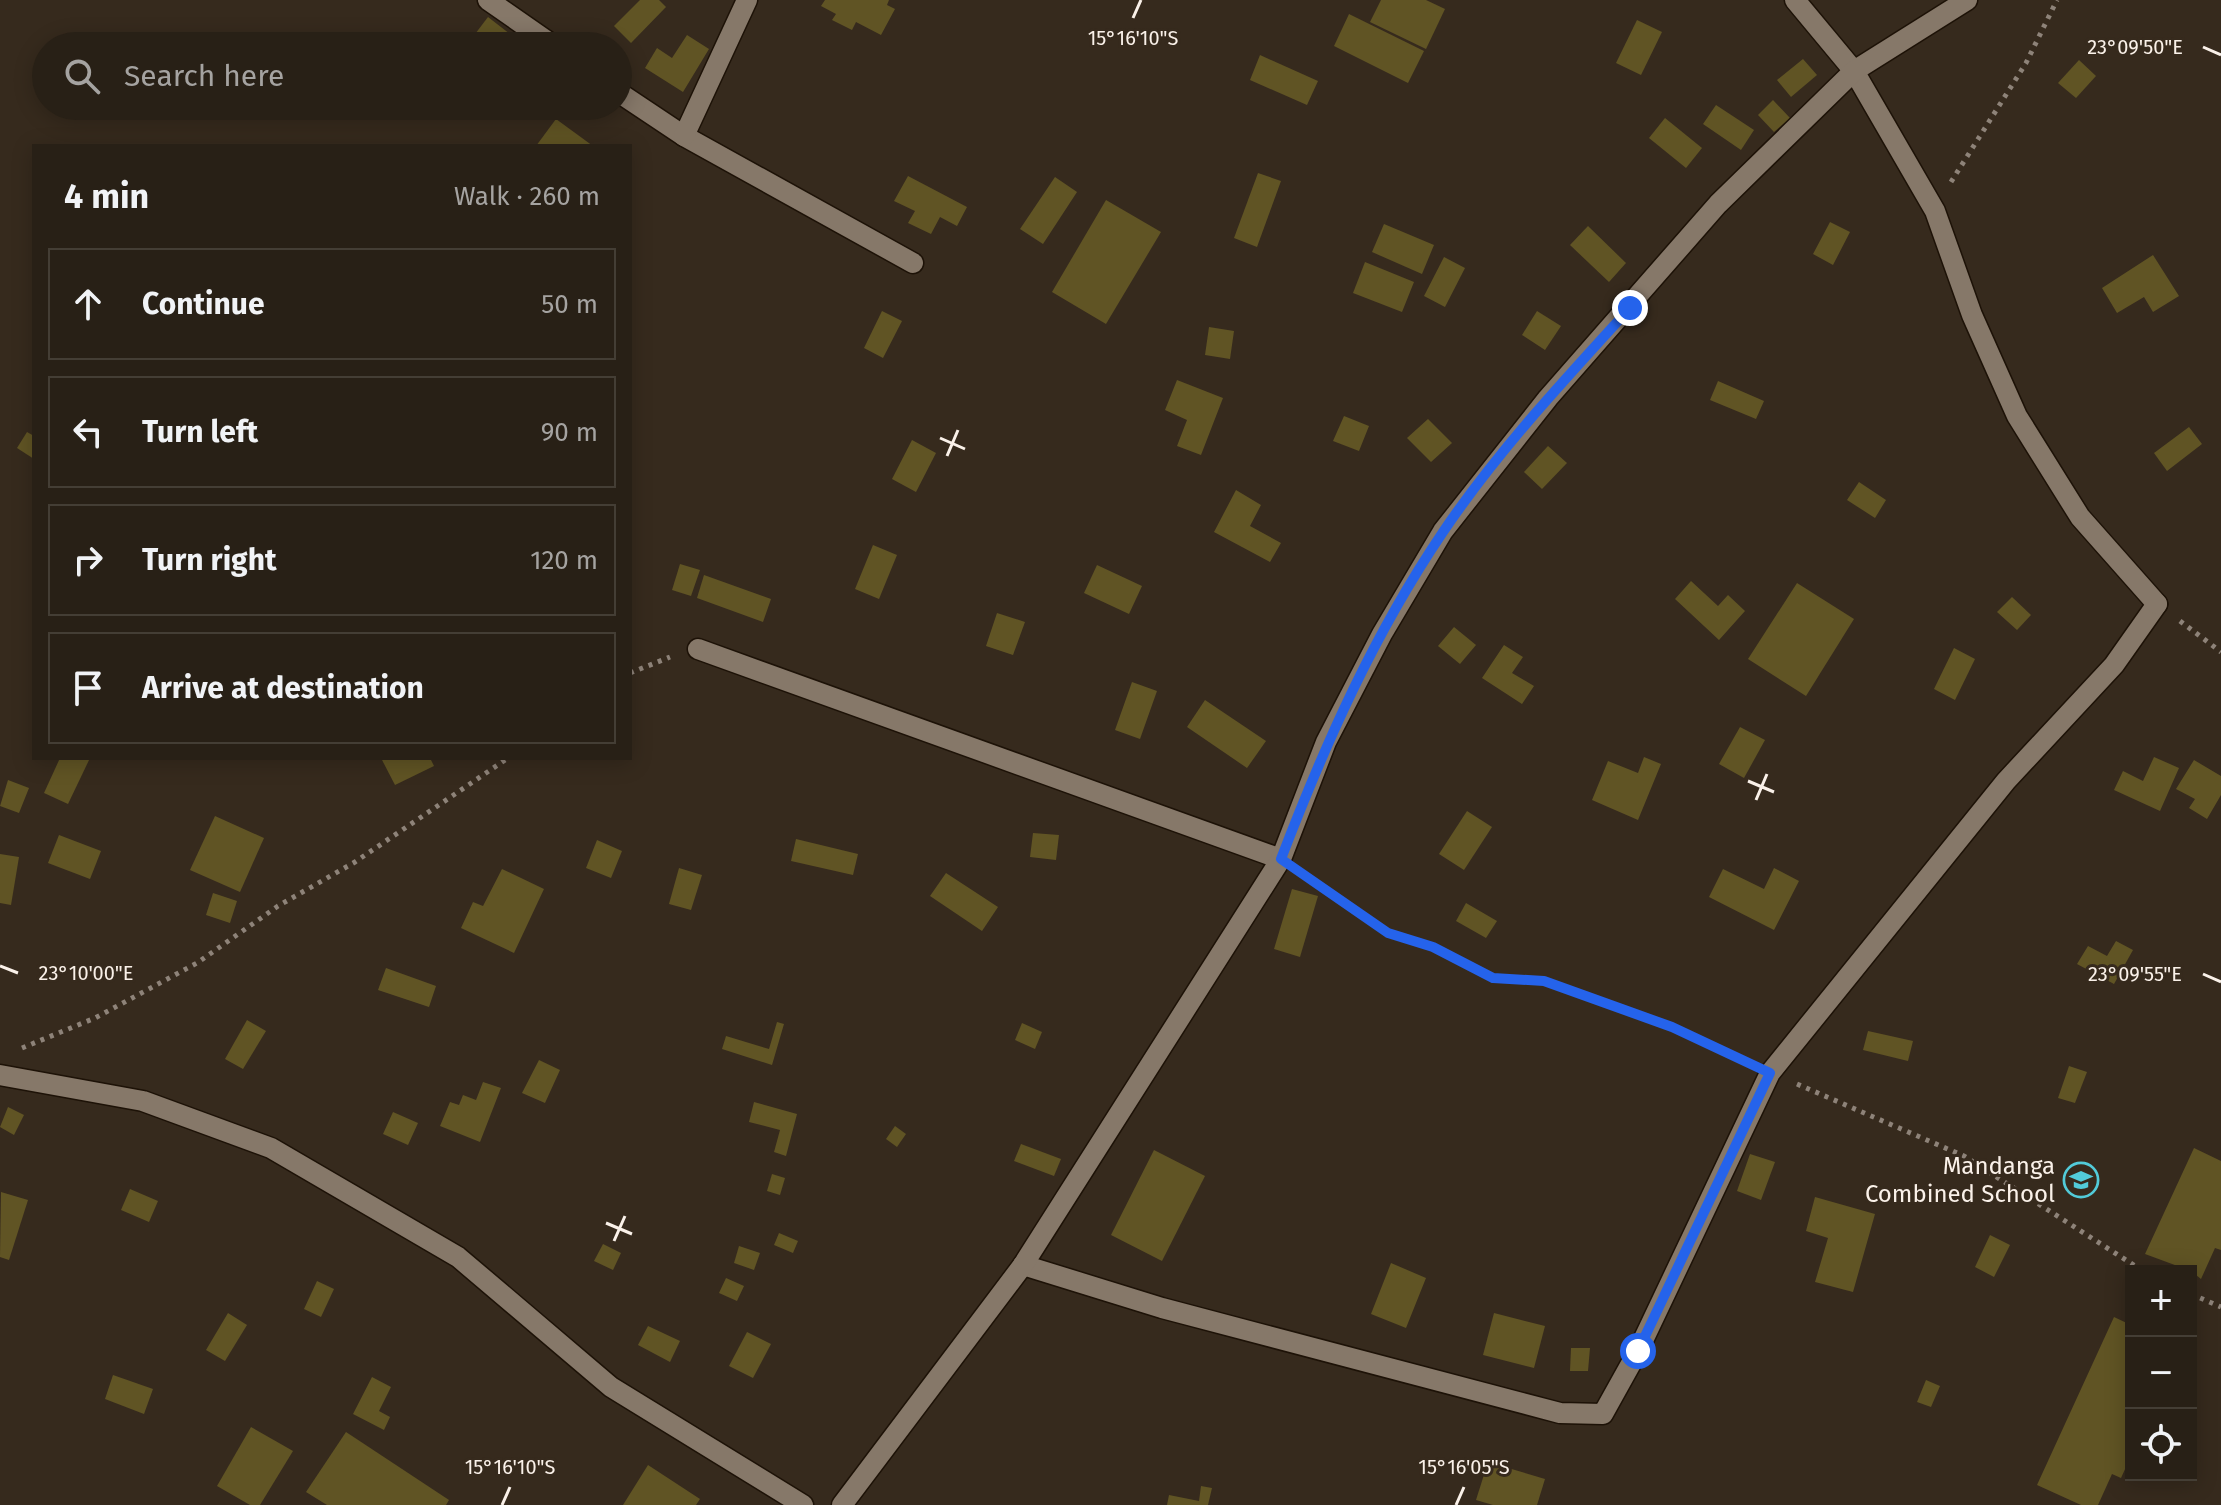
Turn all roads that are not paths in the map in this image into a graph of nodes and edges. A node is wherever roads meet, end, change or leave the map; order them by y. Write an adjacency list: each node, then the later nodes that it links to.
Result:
1 (488, 0): 5 (street)
2 (747, 0): 8 (street)
3 (1795, 0): 6 (street)
4 (1967, 0): 6 (street)
5 (534, 32)
6 (1854, 71): 11 (street); 13 (street)
7 (632, 101): 8 (street)
8 (684, 136): 9 (street)
9 (913, 263)
10 (698, 649): 11 (street)
11 (1281, 859): 13 (street)
12 (0, 1075): 14 (street)
13 (1023, 1265): 15 (street)
14 (803, 1505)
15 (842, 1505)

